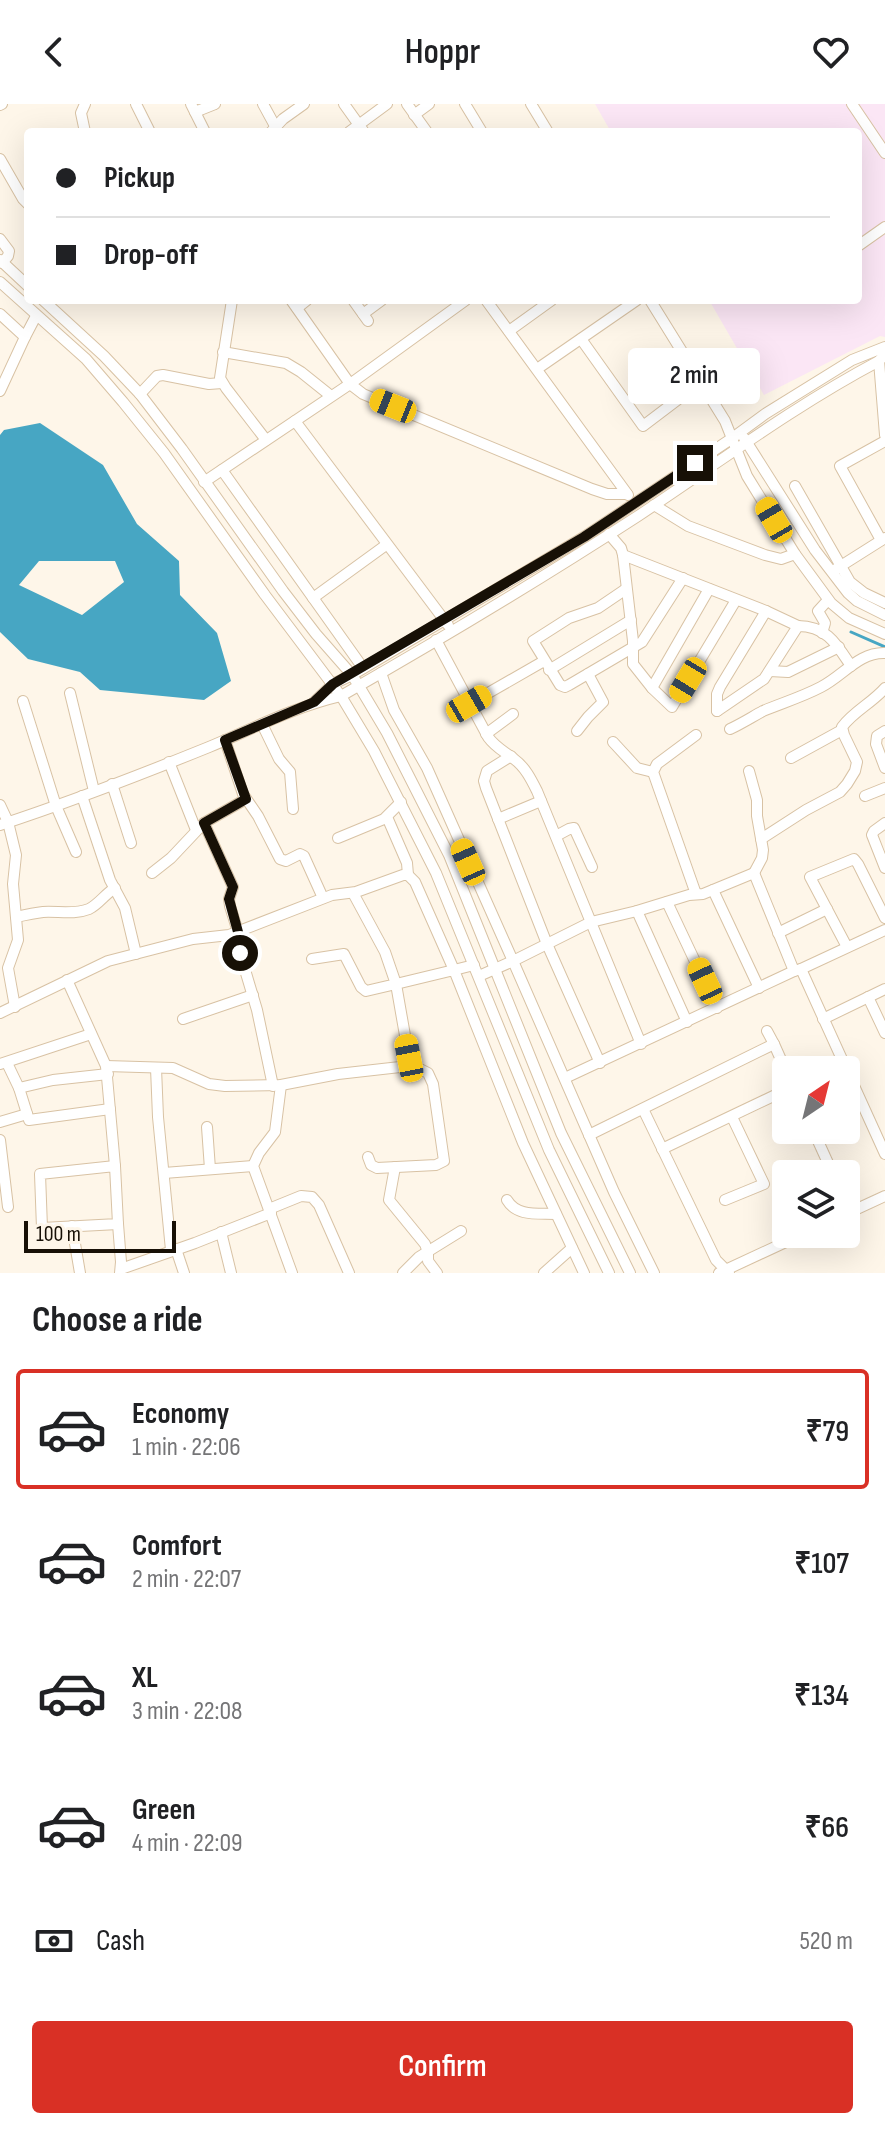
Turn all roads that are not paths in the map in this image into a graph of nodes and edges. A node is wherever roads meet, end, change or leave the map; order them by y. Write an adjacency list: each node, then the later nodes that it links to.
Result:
1 (85, 104): 15 (street)
2 (136, 104): 16 (street)
3 (215, 104): 13 (street)
4 (263, 104): 18 (street)
5 (304, 104): 19 (street)
6 (344, 104): 20 (street)
7 (387, 104): 20 (street)
8 (407, 104): 14 (street)
9 (429, 104): 14 (street)
10 (465, 104): 22 (street)
11 (531, 104): 23 (street)
12 (852, 104): 24 (street)
13 (193, 108): 17 (street)
14 (414, 115): 21 (street)
15 (84, 128)
16 (148, 128)
17 (203, 128)
18 (273, 128)
19 (274, 128)
20 (361, 128)
21 (424, 128)
22 (476, 128)
23 (546, 128)
24 (885, 153)
25 (0, 159): 26 (street)
26 (24, 199)
27 (885, 227): 29 (street)
28 (0, 239): 30 (street)
29 (862, 243)
30 (1, 261): 32 (street)
31 (0, 282): 44 (street)
32 (24, 282)
33 (47, 304): 57 (street)
34 (231, 304): 49 (street)
35 (294, 304): 55 (street)
36 (356, 304): 37 (street)
37 (378, 304)
38 (460, 304): 55 (street)
39 (489, 304): 45 (street)
40 (546, 304): 45 (street)
41 (631, 304): 47 (street)
42 (652, 304): 53 (street)
43 (0, 314): 46 (street)
44 (36, 316): 46 (street); 102 (street)
45 (509, 331): 51 (street)
46 (25, 337): 52 (street)
47 (581, 339): 51 (street); 53 (street)
48 (885, 347): 62 (street)
49 (223, 352): 54 (street); 58 (street)
50 (882, 357): 60 (street); 62 (street)
51 (537, 369): 67 (street)
52 (5, 371): 56 (street)
53 (701, 382): 62 (street)
54 (222, 383): 57 (street); 61 (street)
55 (350, 384): 58 (street); 67 (street)
56 (0, 391)
57 (140, 394): 65 (street)
58 (331, 396): 59 (street)
59 (295, 421): 61 (street); 72 (street)
60 (885, 435)
61 (266, 440): 64 (street)
62 (738, 441): 68 (street); 69 (street); 73 (street); 75 (street)
63 (885, 441): 71 (street)
64 (222, 470): 65 (street); 79 (street)
65 (204, 482): 101 (street)
66 (795, 486): 75 (street)
67 (627, 494): 69 (street)
68 (654, 505): 69 (street); 73 (street)
69 (638, 508): 70 (street); 85 (street)
70 (609, 534): 74 (street); 88 (street)
71 (883, 539): 75 (street)
72 (386, 545): 79 (street); 85 (street)
73 (795, 554): 81 (street)
74 (623, 555): 76 (street); 77 (street)
75 (836, 569): 82 (street); 84 (street)
76 (683, 578): 78 (street); 92 (street)
77 (626, 589): 86 (street); 95 (street)
78 (709, 589): 80 (street); 104 (street)
79 (313, 598): 97 (street)
80 (736, 600): 83 (street); 104 (street)
81 (828, 600): 89 (street); 90 (street)
82 (885, 603)
83 (766, 611): 87 (street); 98 (street)
84 (885, 615)
85 (445, 620): 88 (street); 97 (street)
86 (631, 620): 92 (street); 95 (street)
87 (798, 626): 89 (street); 98 (street)
88 (451, 631): 91 (street)
89 (822, 633): 93 (street)
90 (885, 634)
91 (436, 640): 99 (street); 110 (street)
92 (633, 647): 100 (street); 104 (street)
93 (839, 647): 96 (street); 98 (street)
94 (885, 653): 96 (street)
95 (547, 666): 100 (street); 110 (street)
96 (851, 666): 113 (street)
97 (363, 668): 101 (street)
98 (770, 671)
99 (381, 673): 103 (street); 171 (street)
100 (588, 674): 115 (street)
101 (352, 675): 102 (street); 103 (street)
102 (333, 684): 107 (street); 109 (street)
103 (359, 686): 107 (street); 174 (street)
104 (652, 688)
105 (885, 688): 114 (street)
106 (70, 693): 129 (street)
107 (341, 696): 109 (street); 134 (street)
108 (23, 701): 136 (street)
109 (314, 702): 112 (street)
110 (469, 704): 117 (street)
111 (513, 714): 117 (street)
112 (262, 724): 119 (street); 137 (street)
113 (730, 729)
114 (842, 730): 122 (street); 145 (street)
115 (577, 731)
116 (885, 731): 124 (street)
117 (486, 734): 121 (street)
118 (696, 735): 126 (street)
119 (225, 740): 123 (street); 132 (street)
120 (613, 742): 126 (street)
121 (511, 756): 133 (street); 139 (street)
122 (791, 758)
123 (169, 762): 127 (street); 142 (street)
124 (885, 768)
125 (749, 771): 145 (street)
126 (653, 772): 156 (street)
127 (112, 784): 129 (street); 146 (street)
128 (885, 788): 131 (street)
129 (94, 791): 130 (street)
130 (82, 796): 136 (street); 153 (street)
131 (865, 796)
132 (246, 799): 142 (street); 157 (street)
133 (541, 801): 139 (street); 143 (street)
134 (401, 802): 138 (street); 172 (street)
135 (0, 805): 140 (street)
136 (56, 806): 140 (street); 147 (street)
137 (293, 809)
138 (387, 817): 144 (street); 152 (street)
139 (498, 819): 167 (street)
140 (4, 823): 161 (street)
141 (885, 823): 149 (street)
142 (200, 826): 150 (street); 165 (street)
143 (556, 836): 148 (street); 163 (street)
144 (338, 838)
145 (761, 839): 151 (street)
146 (131, 843)
147 (76, 852)
148 (592, 867)
149 (885, 868)
150 (152, 873)
151 (754, 873): 154 (street); 166 (street)
152 (408, 875): 155 (street); 173 (street)
153 (115, 888): 161 (street); 169 (street)
154 (713, 890): 156 (street); 179 (street)
155 (353, 893): 157 (street); 178 (street)
156 (696, 894): 158 (street)
157 (323, 898): 165 (street)
158 (667, 902): 160 (street); 184 (street)
159 (827, 909): 162 (street); 166 (street); 168 (street)
160 (637, 911): 163 (street); 188 (street)
161 (16, 917): 183 (street)
162 (885, 918)
163 (591, 922): 167 (street); 192 (street)
164 (885, 930): 168 (street)
165 (238, 932): 169 (street); 181 (street)
166 (778, 933): 175 (street)
167 (547, 944): 171 (street); 195 (street)
168 (847, 947): 175 (street)
169 (136, 954): 177 (street)
170 (312, 959): 178 (street)
171 (513, 961): 174 (street); 200 (street)
172 (474, 965): 173 (street); 176 (street)
173 (454, 970): 178 (street); 229 (street)
174 (496, 970): 176 (street); 250 (street)
175 (797, 970): 179 (street); 187 (street)
176 (479, 976): 249 (street)
177 (67, 980): 183 (street); 191 (street)
178 (396, 984): 197 (street)
179 (759, 988): 184 (street)
180 (885, 989): 182 (street)
181 (253, 995): 186 (street); 201 (street)
182 (868, 997): 187 (street); 190 (street)
183 (15, 1007): 185 (street)
184 (717, 1008): 188 (street)
185 (0, 1013)
186 (183, 1019)
187 (823, 1019): 211 (street)
188 (687, 1022): 192 (street)
189 (767, 1031): 193 (street)
190 (885, 1033)
191 (91, 1034): 196 (street); 199 (street)
192 (641, 1044): 195 (street)
193 (774, 1044): 194 (street); 205 (street)
194 (779, 1056)
195 (600, 1063): 200 (street)
196 (4, 1064): 202 (street)
197 (410, 1064): 201 (street); 219 (street)
198 (156, 1068): 199 (street); 201 (street); 222 (street)
199 (107, 1070): 202 (street); 204 (street)
200 (565, 1078): 212 (street)
201 (277, 1086): 218 (street)
202 (19, 1088): 206 (street)
203 (772, 1097): 207 (street)
204 (110, 1109): 206 (street); 217 (street)
205 (643, 1109): 212 (street); 214 (street)
206 (27, 1114): 209 (street)
207 (732, 1117): 214 (street); 225 (street)
208 (885, 1121): 211 (street)
209 (0, 1122)
210 (207, 1127): 220 (street)
211 (873, 1127): 215 (street)
212 (589, 1135): 251 (street)
213 (0, 1146): 221 (street)
214 (662, 1149): 239 (street)
215 (885, 1154)
216 (368, 1157): 219 (street)
217 (115, 1166): 230 (street); 231 (street)
218 (253, 1166): 220 (street); 228 (street)
219 (395, 1167): 237 (street)
220 (210, 1169): 222 (street)
221 (2, 1170): 227 (street)
222 (164, 1173): 236 (street)
223 (885, 1196): 226 (street)
224 (507, 1200): 229 (street)
225 (725, 1200)
226 (860, 1205)
227 (8, 1207)
228 (270, 1211): 233 (street); 243 (street); 244 (street)
229 (556, 1214): 234 (street)
230 (118, 1224): 231 (street); 238 (street)
231 (72, 1226): 240 (street)
232 (461, 1231): 237 (street)
233 (221, 1232): 236 (street); 242 (street)
234 (572, 1248): 247 (street); 248 (street)
235 (774, 1248): 239 (street)
236 (174, 1250): 238 (street); 241 (street)
237 (428, 1252): 245 (street); 246 (street)
238 (121, 1271)
239 (725, 1272)
240 (80, 1273)
241 (184, 1273)
242 (231, 1273)
243 (292, 1273)
244 (349, 1273)
245 (403, 1273)
246 (437, 1273)
247 (544, 1273)
248 (584, 1273)
249 (609, 1273)
250 (630, 1273)
251 (654, 1273)

